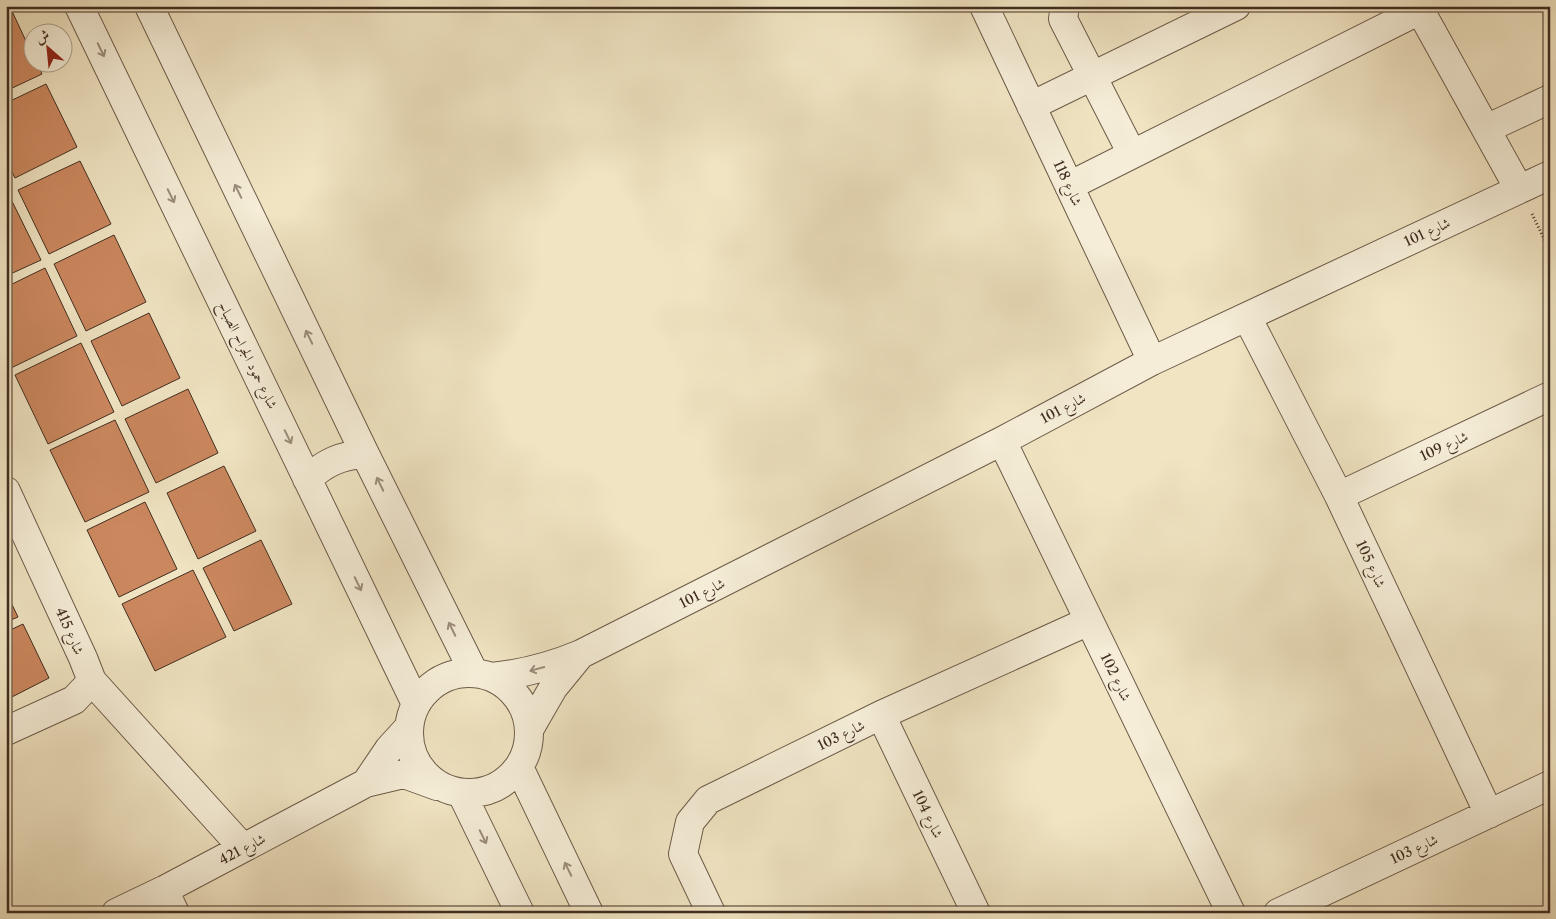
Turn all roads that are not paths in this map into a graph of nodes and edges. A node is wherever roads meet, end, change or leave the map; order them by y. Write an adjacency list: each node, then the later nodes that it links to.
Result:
1 (79, 6): 20 (street, شارع حمود الجراح الصباح, one-way to 20)
2 (149, 6): 19 (street, one-way to 2)
3 (984, 6): 9 (street, شارع 118)
4 (1065, 6): 7 (street)
5 (1236, 6): 7 (street)
6 (1421, 8): 10 (street); 11 (street)
7 (1092, 75): 9 (street); 11 (street)
8 (1550, 99): 10 (street)
9 (1031, 106): 13 (street, شارع 118)
10 (1486, 129): 14 (street)
11 (1132, 154): 13 (street)
12 (1550, 175): 14 (street, شارع 101)
13 (1069, 186): 16 (street, شارع 118)
14 (1519, 189): 15 (street, شارع 101)
15 (1247, 317): 16 (street, شارع 101); 22 (street, شارع 105)
16 (1152, 361): 18 (street, شارع 101)
17 (1550, 396): 22 (street, شارع 109)
18 (1002, 441): 23 (street, شارع 102); 24 (street, شارع 101)
19 (365, 454): 20 (street); 25 (street, one-way to 19)
20 (308, 478): 28 (street, شارع حمود الجراح الصباح, one-way to 28)
21 (6, 491): 26 (street, شارع 415)
22 (1339, 496): 35 (street, شارع 105)
23 (1089, 621): 27 (street, شارع 103); 43 (street, شارع 102)
24 (581, 654): 25 (street, شارع 101, one-way to 25); 29 (street, شارع 101)
25 (483, 675): 28 (street); 29 (street)
26 (92, 681): 30 (street); 36 (street)
27 (881, 715): 41 (street, شارع 103); 42 (street, شارع 104)
28 (412, 716): 32 (street, شارع 421); 34 (street)
29 (530, 728): 31 (street)
30 (6, 731)
31 (519, 768): 34 (street); 40 (street, one-way to 31)
32 (366, 782): 34 (street, شارع 421); 36 (street, شارع 421)
33 (1550, 785): 35 (street, شارع 103)
34 (452, 791): 39 (street, one-way to 39)
35 (1489, 814): 44 (street, شارع 103)
36 (244, 848): 37 (street, شارع 421)
37 (169, 901): 38 (street, شارع 421)
38 (116, 913)
39 (520, 913)
40 (589, 913)
41 (711, 913)
42 (976, 913)
43 (1231, 913)
44 (1278, 913)

